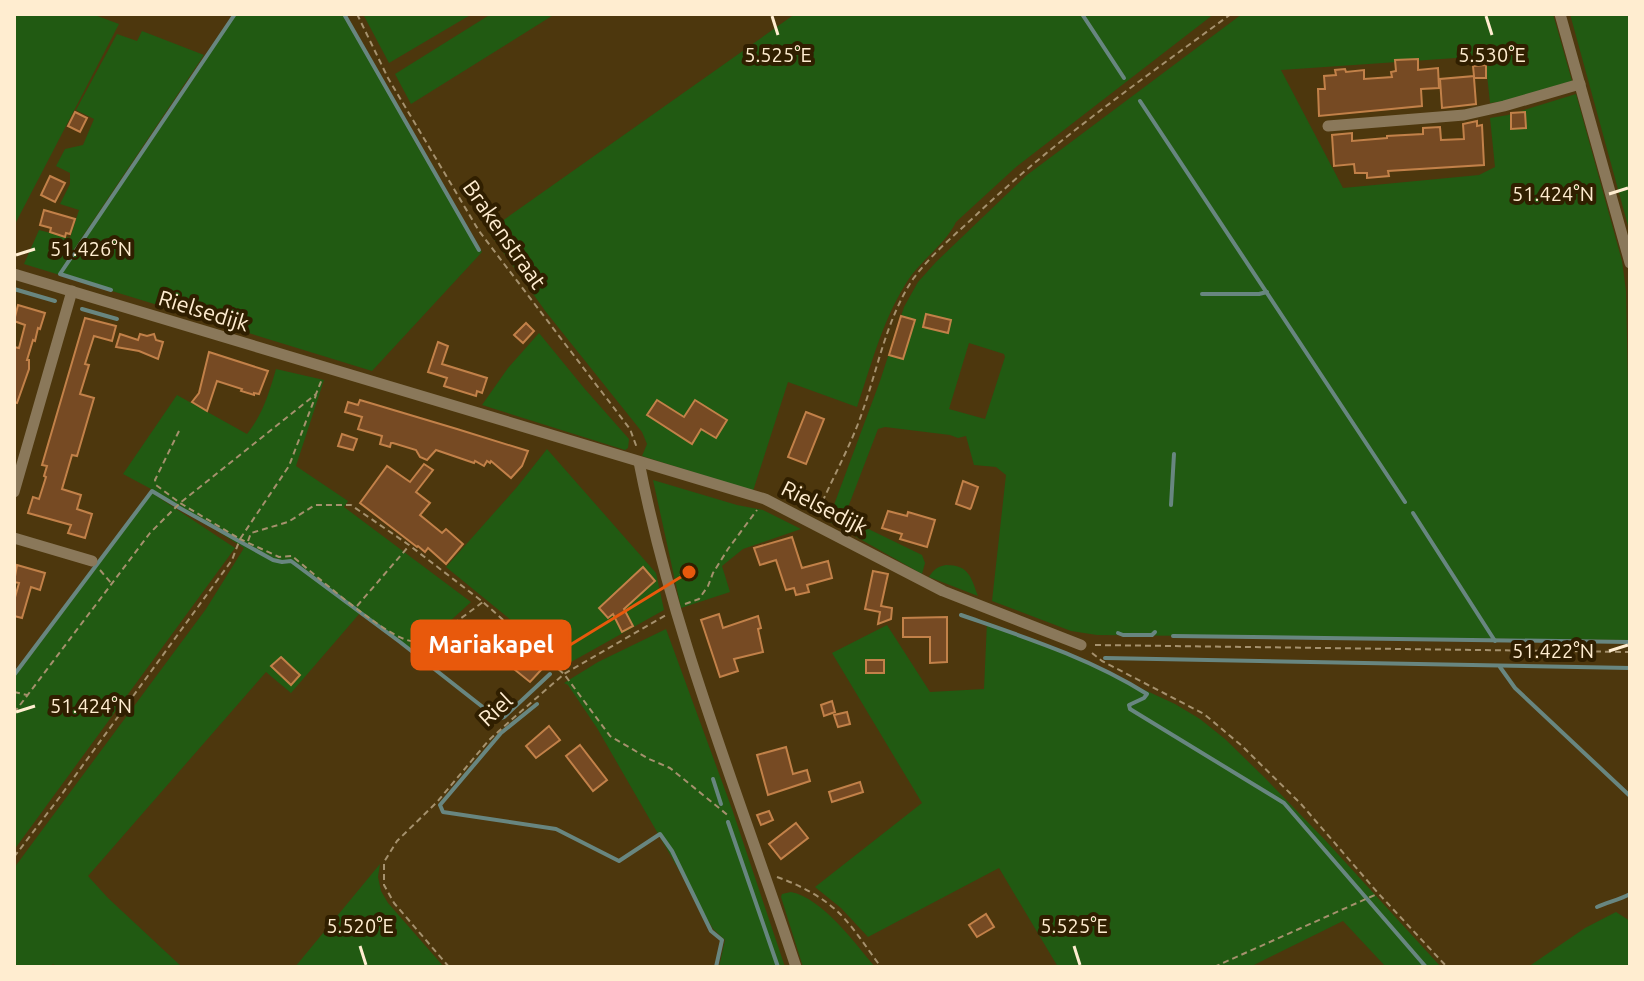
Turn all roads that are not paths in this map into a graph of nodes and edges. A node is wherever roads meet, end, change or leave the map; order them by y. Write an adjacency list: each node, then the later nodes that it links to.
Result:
1 (1560, 14): 2 (street)
2 (1580, 84): 3 (street); 4 (street)
3 (1328, 126)
4 (1630, 263)
5 (14, 274): 6 (street, Rielsedijk)
6 (72, 291): 7 (street, Rielsedijk); 8 (street)
7 (639, 462): 11 (street, Rielsedijk); 12 (street)
8 (14, 492)
9 (14, 538): 10 (street)
10 (95, 564)
11 (1081, 645)
12 (796, 967)

